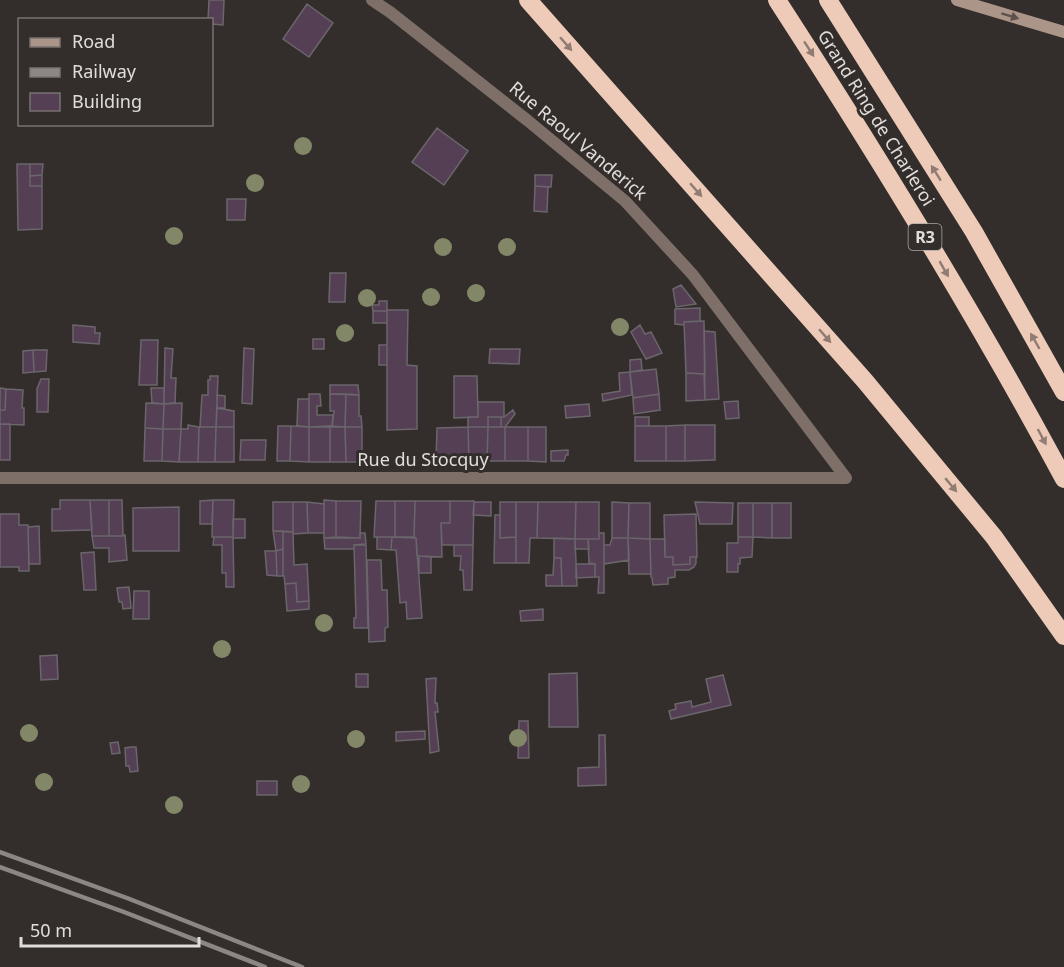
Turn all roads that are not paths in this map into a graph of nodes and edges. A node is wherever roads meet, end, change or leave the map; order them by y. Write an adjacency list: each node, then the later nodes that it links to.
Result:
1 (372, 0): 9 (street, Rue Raoul Vanderick)
2 (528, 0): 11 (highway, one-way to 11)
3 (777, 0): 10 (highway, Grand Ring de Charleroi / R3, one-way to 10)
4 (828, 0): 7 (highway, Grand Ring de Charleroi / R3, one-way to 4)
5 (957, 0): 6 (main road, one-way to 6)
6 (1064, 32)
7 (1064, 392)
8 (0, 478): 9 (street, Rue du Stocquy)
9 (846, 478)
10 (1064, 478)
11 (1064, 636)

